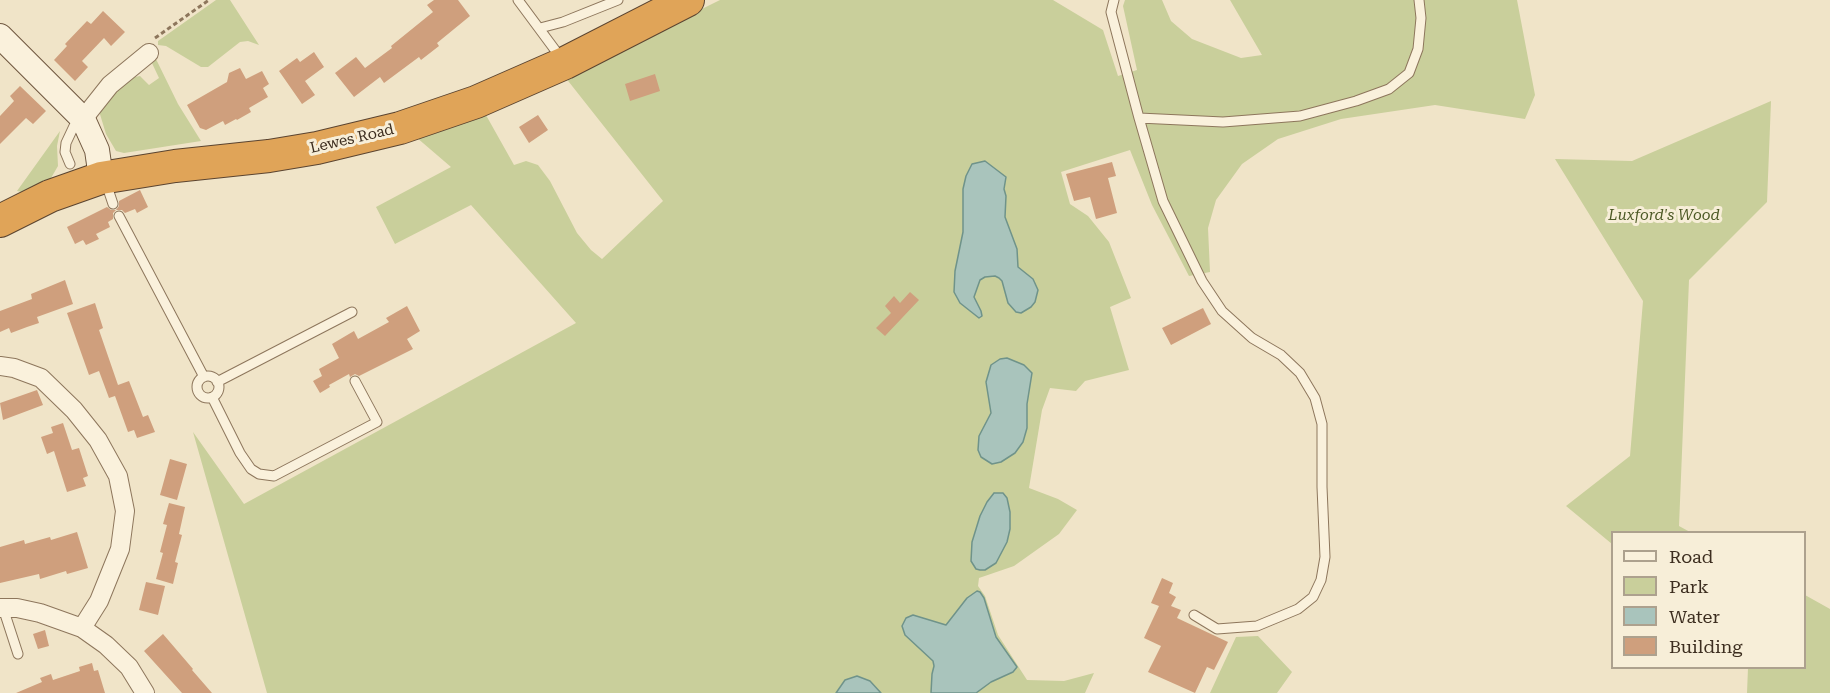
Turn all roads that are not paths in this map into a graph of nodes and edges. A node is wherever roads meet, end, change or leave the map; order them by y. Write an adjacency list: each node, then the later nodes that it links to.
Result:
1 (518, 0): 6 (lane)
2 (618, 0): 6 (lane)
3 (688, 0): 9 (highway, Lewes Road)
4 (1114, 0): 10 (lane)
5 (1419, 0): 10 (lane)
6 (540, 28): 9 (lane)
7 (0, 36): 11 (street)
8 (146, 62): 11 (street)
9 (565, 63): 13 (highway, Lewes Road)
10 (1138, 118): 23 (lane)
11 (83, 119): 12 (lane); 13 (street)
12 (70, 164)
13 (106, 187): 15 (highway, Lewes Road)
14 (120, 216): 18 (lane)
15 (0, 221)
16 (352, 312): 20 (lane)
17 (0, 366): 24 (street)
18 (204, 377): 20 (lane); 21 (lane)
19 (355, 381): 21 (lane)
20 (218, 382): 21 (lane)
21 (212, 397)
22 (1, 608): 24 (street); 25 (lane)
23 (1194, 615)
24 (82, 628): 26 (street)
25 (18, 654)
26 (145, 693)

